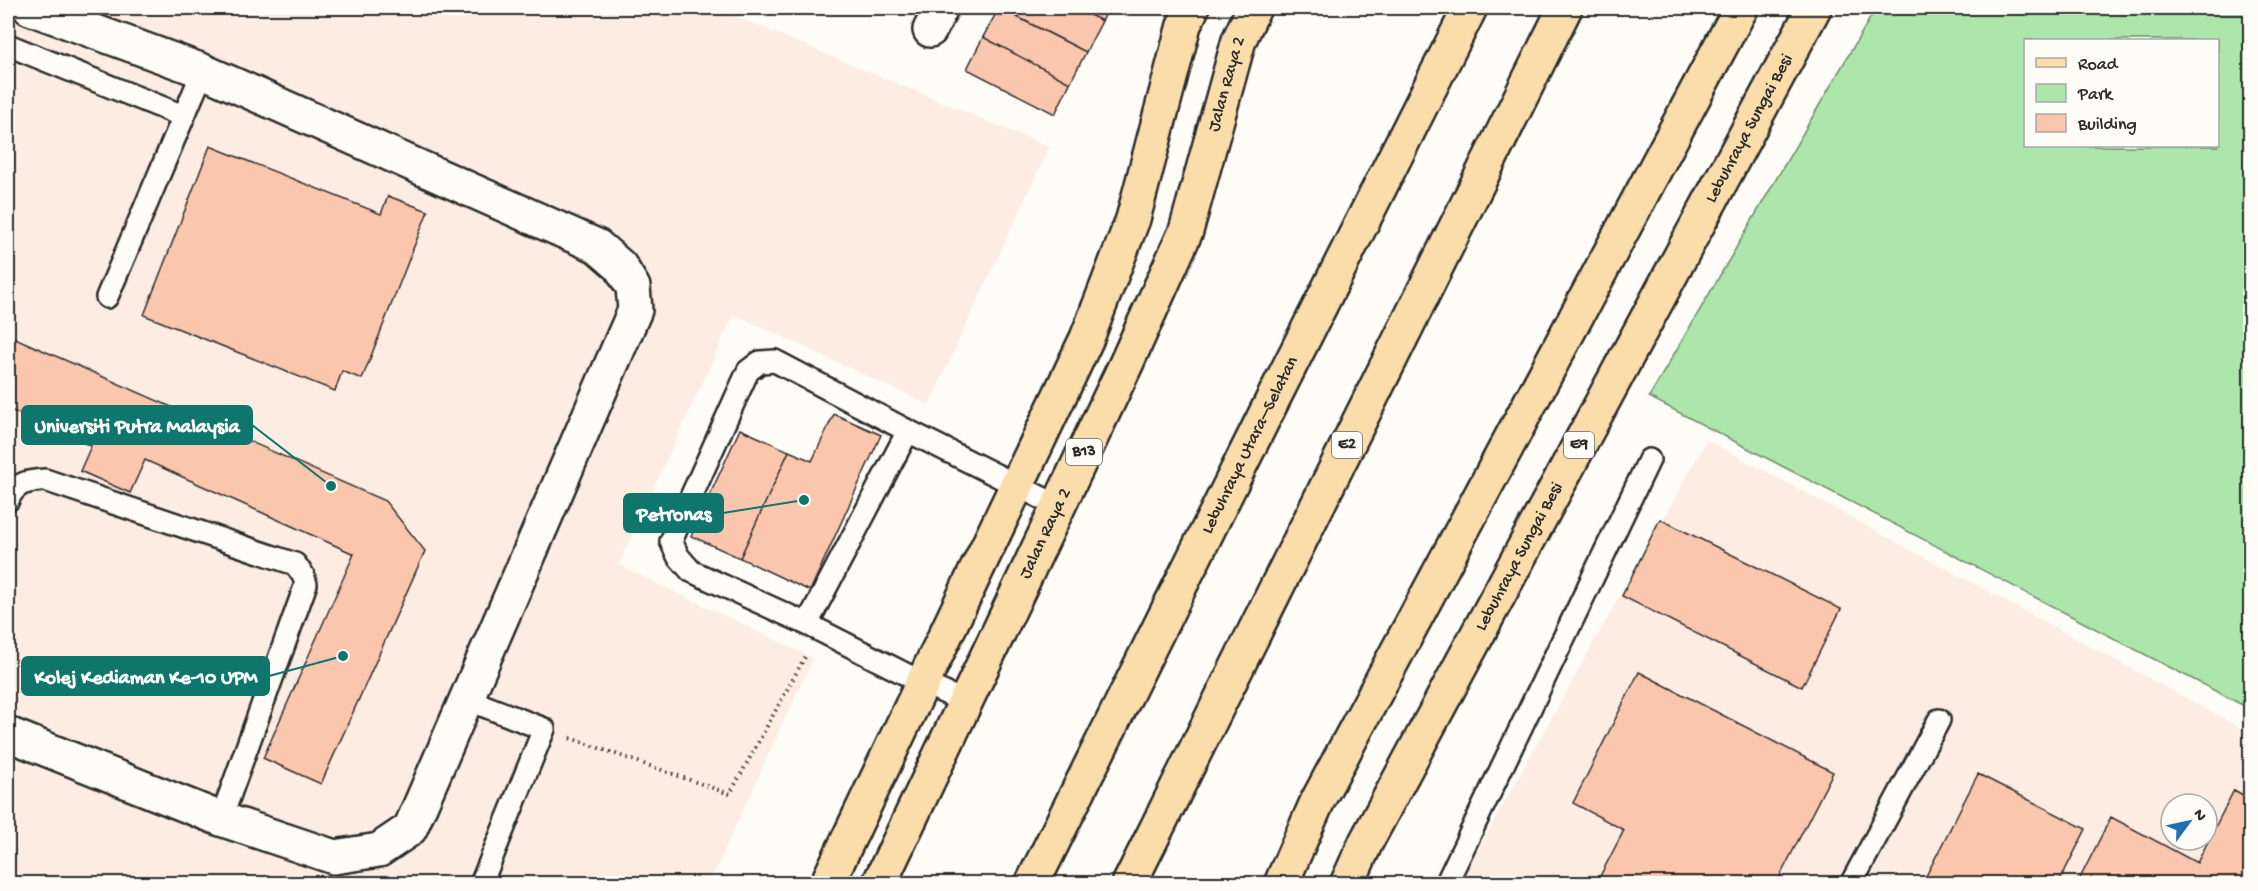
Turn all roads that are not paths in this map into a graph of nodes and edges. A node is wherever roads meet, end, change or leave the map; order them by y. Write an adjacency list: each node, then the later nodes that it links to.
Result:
1 (30, 8): 9 (street)
2 (1192, 8): 14 (main road, B13)
3 (1254, 8): 16 (main road, Jalan Raya 2 / B13)
4 (1470, 8): 27 (main road, Lebuhraya Utara–Selatan)
5 (1565, 8): 28 (main road, E2)
6 (1741, 8): 29 (main road)
7 (1814, 8): 30 (main road, Lebuhraya Sungai Besi / E9)
8 (8, 45): 10 (lane)
9 (203, 71): 10 (lane); 19 (street)
10 (183, 116): 11 (lane)
11 (107, 297)
12 (908, 431): 14 (lane); 17 (lane); 17 (lane)
13 (1649, 460): 31 (lane)
14 (1016, 487): 16 (lane); 18 (main road, B13)
15 (8, 500): 23 (lane)
16 (1058, 506): 20 (main road, Jalan Raya 2 / B13)
17 (813, 627): 18 (lane)
18 (923, 683): 20 (lane); 25 (main road, B13)
19 (466, 699): 23 (street); 24 (lane)
20 (965, 702): 26 (main road, Jalan Raya 2 / B13)
21 (1939, 720): 32 (lane)
22 (8, 734): 23 (street)
23 (221, 819)
24 (481, 884)
25 (827, 884)
26 (879, 884)
27 (1032, 884)
28 (1129, 884)
29 (1281, 884)
30 (1347, 884)
31 (1446, 884)
32 (1851, 884)

